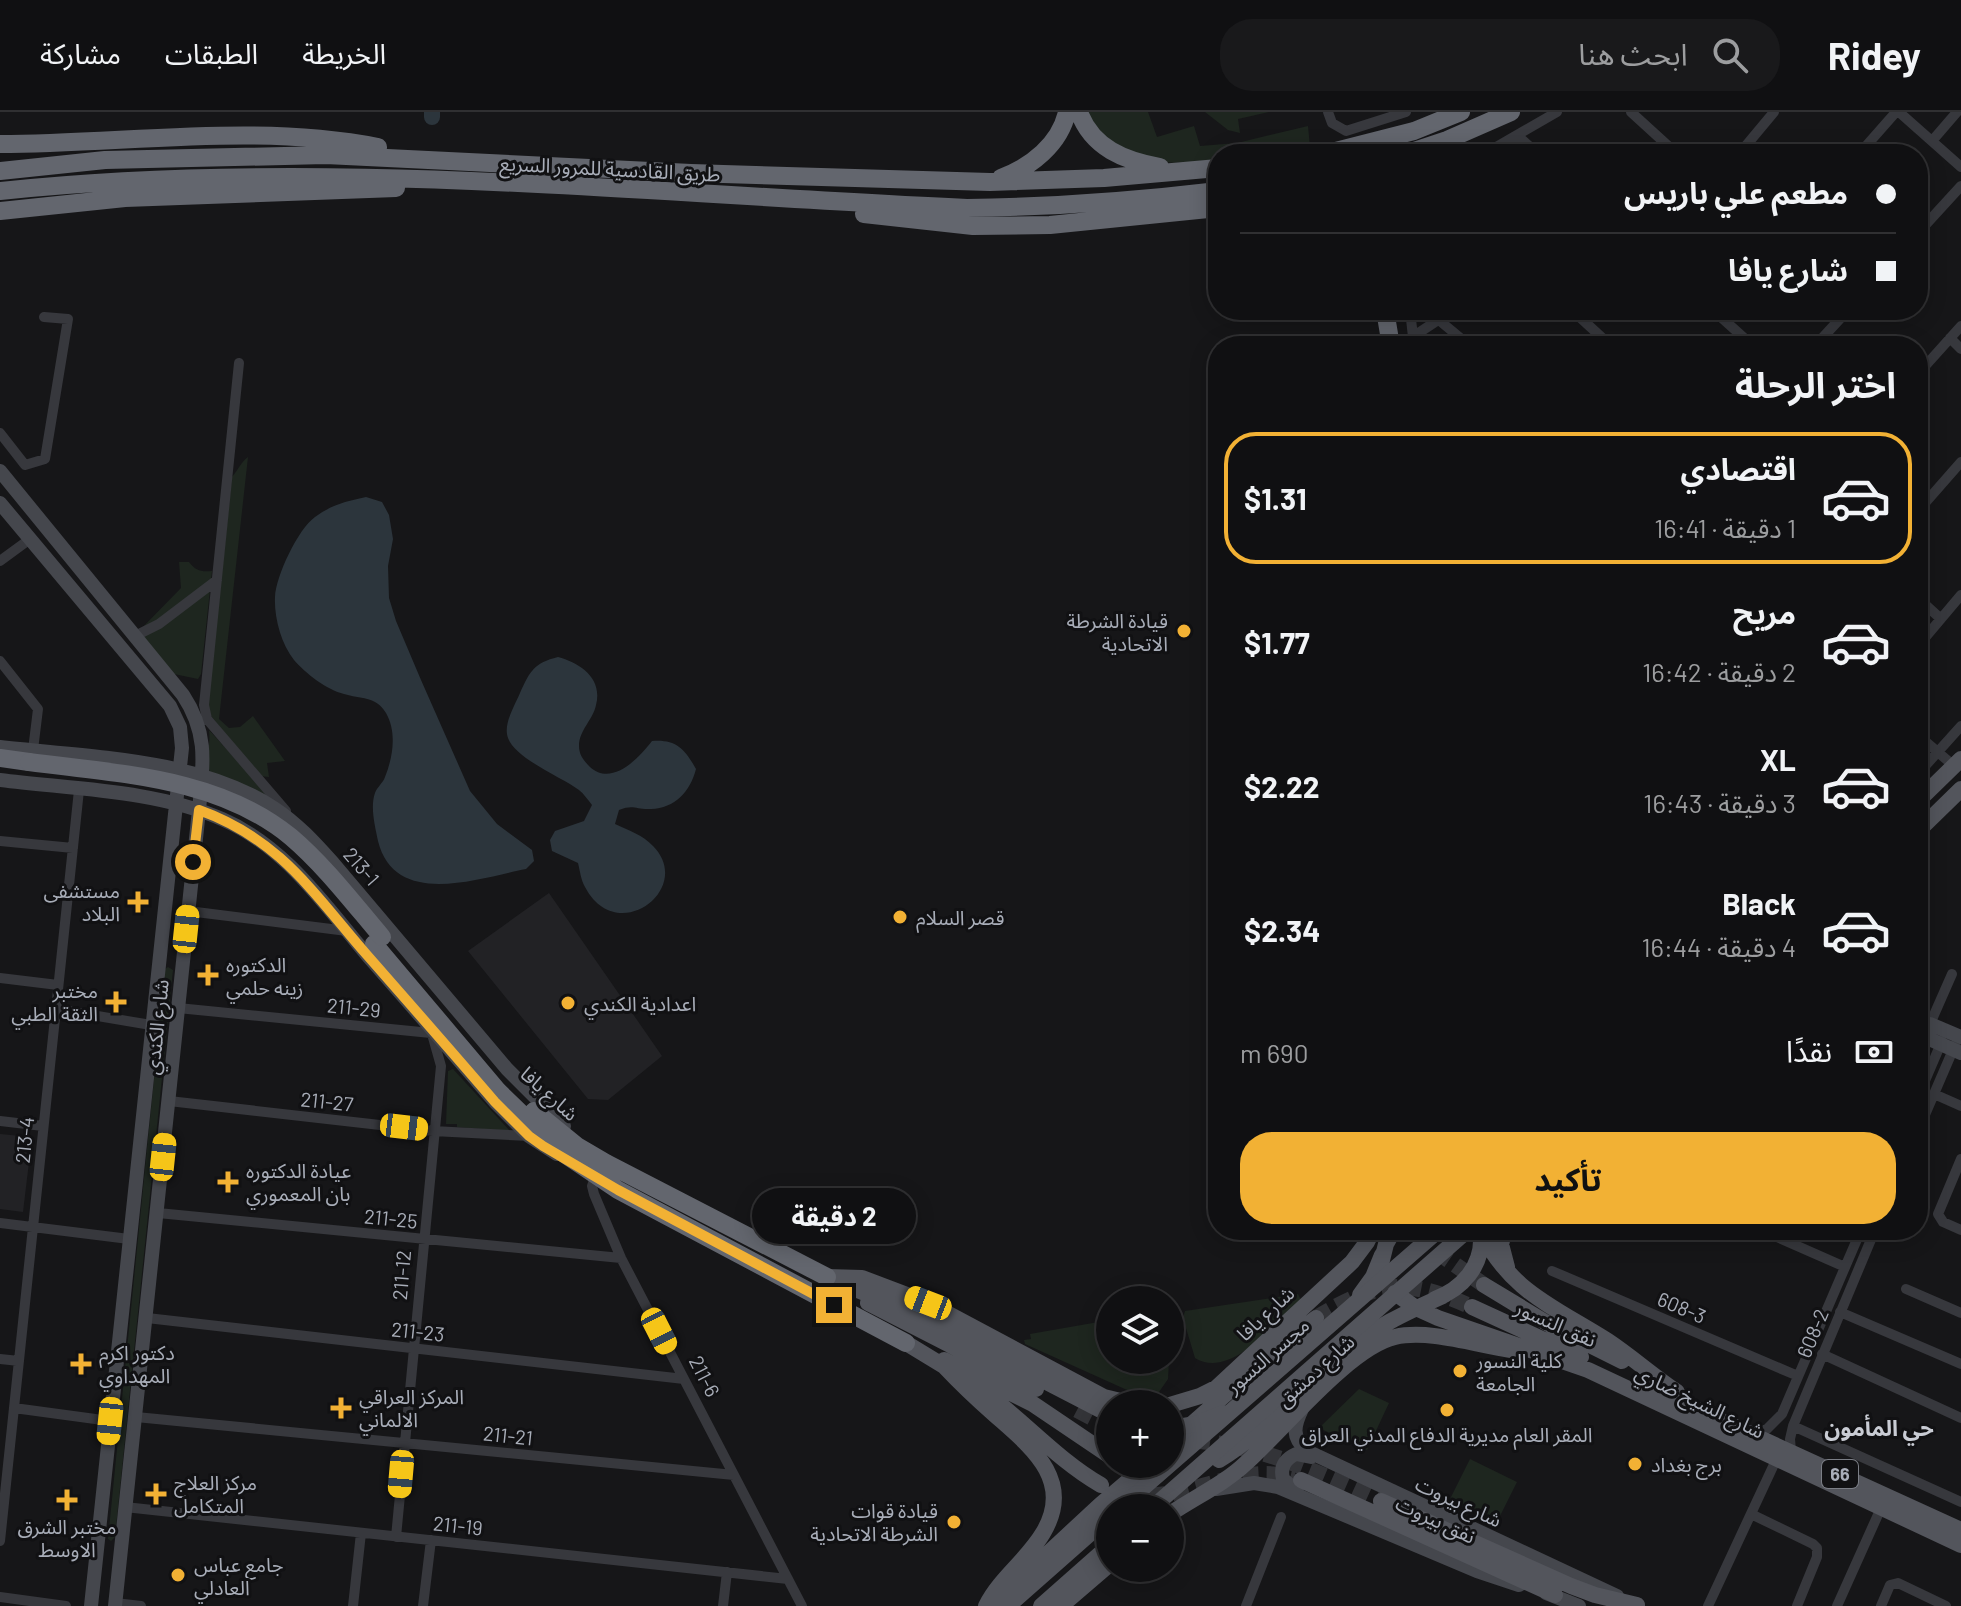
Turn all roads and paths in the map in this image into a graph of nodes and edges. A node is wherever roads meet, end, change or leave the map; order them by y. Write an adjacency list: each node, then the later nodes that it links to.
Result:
1 (1067, 112): 30 (highway)
2 (1079, 112): 28 (highway)
3 (1328, 112): 4 (street)
4 (1406, 112)
5 (1461, 112): 16 (highway)
6 (1511, 112): 12 (highway)
7 (1557, 112): 13 (street)
8 (1631, 112): 21 (street)
9 (1898, 112): 14 (street); 23 (street)
10 (1957, 112): 14 (street)
11 (1771, 113): 22 (street)
12 (1478, 127): 17 (highway); 18 (highway)
13 (1518, 136): 19 (street); 20 (street)
14 (1932, 141): 25 (street)
15 (0, 144): 24 (highway)
16 (1363, 144)
17 (1432, 144)
18 (1458, 144)
19 (1503, 144)
20 (1527, 144)
21 (1666, 144)
22 (1747, 144)
23 (1868, 144)
24 (447, 161): 27 (highway, طريق القادسية للمرور السريع); 30 (highway, طريق القادسية للمرور السريع)
25 (1961, 167)
26 (1208, 169): 28 (highway, طريق القادسية للمرور السريع)
27 (0, 171)
28 (1186, 172): 30 (highway, طريق القادسية للمرور السريع)
29 (448, 181): 32 (highway, طريق القادسية للمرور السريع); 34 (highway, طريق القادسية للمرور السريع); 36 (highway)
30 (990, 182)
31 (1961, 186): 37 (street)
32 (0, 191)
33 (1208, 192): 34 (highway, طريق القادسية للمرور السريع)
34 (845, 203): 35 (highway)
35 (1208, 209)
36 (0, 211)
37 (1928, 222)
38 (44, 317): 53 (street)
39 (1583, 320): 46 (street)
40 (1726, 320): 47 (street)
41 (1839, 320): 48 (street)
42 (1440, 321): 44 (street); 45 (street)
43 (1961, 326): 49 (street)
44 (1420, 336)
45 (1458, 336)
46 (1600, 336)
47 (1743, 336)
48 (1824, 336)
49 (1950, 338): 50 (street); 52 (street)
50 (1961, 349)
51 (239, 363): 60 (street)
52 (1928, 363)
53 (0, 433)
54 (1961, 462): 56 (street)
55 (0, 471): 63 (street, شارع الكندي)
56 (1928, 500)
57 (0, 503): 58 (street, شارع الكندي)
58 (30, 539): 59 (street); 65 (street, شارع الكندي)
59 (0, 561)
60 (217, 580): 67 (street); 71 (street)
61 (1961, 595): 64 (street)
62 (1928, 607): 64 (street)
63 (118, 615): 65 (street); 67 (street, شارع الكندي)
64 (1941, 619): 66 (street)
65 (104, 627): 70 (street, شارع الكندي)
66 (1928, 634)
67 (135, 636): 68 (street, شارع الكندي)
68 (148, 652): 70 (street); 71 (street, شارع الكندي)
69 (0, 661): 77 (street)
70 (135, 664): 81 (street, شارع الكندي)
71 (203, 720): 82 (street, شارع الكندي); 89 (street)
72 (1961, 726): 75 (street)
73 (1928, 744): 75 (street)
74 (0, 747): 77 (street, 213-1)
75 (1938, 752): 78 (street); 79 (street)
76 (0, 758): 77 (highway, شارع يافا)
77 (29, 762): 80 (highway, شارع يافا); 81 (street, 213-1); 121 (highway, شارع يافا)
78 (1928, 763)
79 (1958, 763): 86 (main road)
80 (0, 770)
81 (182, 770): 82 (street, 213-1); 87 (street, شارع الكندي)
82 (202, 776): 88 (street, شارع الكندي); 89 (street, 213-1)
83 (0, 780): 85 (street)
84 (1961, 789): 90 (main road)
85 (79, 790): 87 (street); 92 (street, 213-4)
86 (1928, 792)
87 (178, 805): 88 (street); 97 (street, شارع الكندي)
88 (199, 810): 93 (street); 94 (street, شارع الكندي)
89 (290, 820): 121 (street, 213-1)
90 (1928, 821)
91 (0, 841): 92 (street)
92 (73, 848): 103 (street, 213-4)
93 (323, 903): 95 (street); 96 (street)
94 (188, 911): 95 (street); 98 (street, شارع الكندي)
95 (309, 927): 96 (street)
96 (347, 931): 108 (street)
97 (161, 944): 98 (street); 99 (street, شارع الكندي)
98 (184, 946): 100 (street, شارع الكندي)
99 (159, 965): 100 (street); 107 (street, شارع الكندي)
100 (182, 969): 104 (street, شارع الكندي)
101 (1952, 974): 106 (street)
102 (0, 978): 103 (street)
103 (58, 985): 105 (street, 213-4)
104 (178, 1008): 108 (street, 211-29); 113 (street, شارع الكندي)
105 (56, 1009): 107 (street); 117 (street, 213-4)
106 (1930, 1024): 110 (street)
107 (151, 1025): 126 (street, شارع الكندي)
108 (428, 1027): 118 (street, 211-12); 119 (street)
109 (1928, 1036): 110 (street)
110 (1954, 1042): 111 (street); 112 (street)
111 (1928, 1082)
112 (1934, 1094): 114 (street); 115 (street)
113 (169, 1101): 118 (street, 211-27); 122 (street, شارع الكندي)
114 (1961, 1106)
115 (1928, 1108)
116 (0, 1121): 117 (street)
117 (43, 1126): 124 (street, 213-4)
118 (433, 1131): 119 (street, 211-27); 127 (street, 211-12)
119 (529, 1136): 121 (street)
120 (1961, 1159): 125 (street)
121 (596, 1170): 139 (street, 211-6); 143 (highway, شارع يافا); 156 (highway, شارع يافا)
122 (158, 1213): 127 (street, 211-25); 152 (street, شارع الكندي)
123 (0, 1223): 124 (street)
124 (33, 1227): 126 (street); 163 (street, 213-4)
125 (1961, 1230)
126 (129, 1239): 182 (street, شارع الكندي)
127 (423, 1239): 139 (street, 211-25); 157 (street, 211-12)
128 (1368, 1240): 172 (main road, شارع يافا)
129 (1389, 1240): 138 (main road)
130 (1428, 1240): 171 (main road, مجسر النسور, bridge)
131 (1457, 1240): 200 (main road, مجسر النسور, bridge)
132 (1483, 1240): 147 (main road)
133 (1486, 1240): 142 (main road, شارع الشيخ ضاري / 66)
134 (1502, 1240): 142 (main road)
135 (1784, 1240): 140 (street)
136 (1857, 1240): 140 (street, 608-2)
137 (1871, 1240): 150 (street, 608-2)
138 (1382, 1255): 146 (main road); 187 (main road)
139 (621, 1258): 168 (street, 211-6)
140 (1845, 1267): 158 (street, 608-2)
141 (1552, 1271): 167 (street, 608-3)
142 (1513, 1279): 169 (main road, شارع الشيخ ضاري / 66)
143 (834, 1280): 170 (main road, شارع يافا); 174 (main road); 176 (main road)
144 (1484, 1285): 169 (main road)
145 (1906, 1289): 151 (street)
146 (1395, 1293): 147 (main road); 149 (main road, شارع الشيخ ضاري / 66)
147 (1443, 1296): 149 (main road)
148 (1472, 1307): 166 (main road, نفق النسور)
149 (1416, 1308): 154 (main road, شارع الشيخ ضاري / 66); 155 (main road)
150 (1840, 1312): 161 (street, 608-2); 164 (street)
151 (1961, 1313)
152 (147, 1318): 157 (street, 211-23); 178 (street, شارع الكندي)
153 (1316, 1318): 177 (main road, شارع دمشق)
154 (1455, 1324): 155 (main road); 162 (main road, شارع الشيخ ضاري / 66)
155 (1391, 1328): 159 (main road); 159 (main road); 162 (main road)
156 (906, 1343): 165 (main road); 189 (main road, شارع يافا)
157 (413, 1349): 168 (street, 211-23); 188 (street, 211-12)
158 (1806, 1357): 161 (street); 167 (street, 608-2)
159 (1343, 1358): 175 (main road, شارع دمشق); 191 (main road)
160 (0, 1359): 163 (street)
161 (1820, 1359): 181 (street); 184 (street, 608-2)
162 (1563, 1360): 190 (main road, شارع الشيخ ضاري / 66)
163 (19, 1361): 173 (street, 213-4)
164 (1961, 1364)
165 (945, 1367): 196 (main road); 236 (main road)
166 (1623, 1376): 180 (main road, شارع الشيخ ضاري / 66)
167 (1798, 1376): 186 (street, 608-2)
168 (684, 1379): 193 (street, 211-6)
169 (1667, 1385): 180 (main road, شارع الشيخ ضاري / 66)
170 (1096, 1393)
171 (1249, 1398): 183 (main road, bridge); 199 (main road, مجسر النسور, bridge)
172 (1184, 1401)
173 (14, 1408): 182 (street); 202 (street, 213-4)
174 (1096, 1408)
175 (1302, 1408): 192 (street, شارع بيروت); 197 (main road, شارع دمشق)
176 (1077, 1410)
177 (1207, 1411): 179 (main road); 185 (main road, شارع دمشق)
178 (136, 1417): 188 (street, 211-21); 206 (street, شارع الكندي)
179 (1184, 1418)
180 (1719, 1418): 186 (main road, شارع الشيخ ضاري / 66)
181 (1961, 1418)
182 (110, 1421): 217 (street, شارع الكندي)
183 (1184, 1425)
184 (1793, 1426): 190 (street, 608-2); 204 (street)
185 (1184, 1433)
186 (1754, 1434): 190 (main road, شارع الشيخ ضاري / 66)
187 (1184, 1438)
188 (404, 1443): 193 (street, 211-21); 214 (street, 211-12)
189 (1096, 1447)
190 (1783, 1456): 207 (main road, شارع الشيخ ضاري / 66); 208 (street); 212 (main road, شارع الشيخ ضاري / 66)
191 (1219, 1460)
192 (1334, 1465): 201 (street); 242 (street, شارع بيروت)
193 (734, 1475): 225 (street, 211-6)
194 (1135, 1478): 198 (main road)
195 (1301, 1480): 226 (main road, نفق بيروت)
196 (1101, 1485)
197 (1207, 1492): 201 (street); 205 (main road, شارع دمشق)
198 (1120, 1494)
199 (1136, 1494)
200 (1168, 1494)
201 (1308, 1499): 226 (street)
202 (2, 1501): 216 (street, 213-4)
203 (1381, 1501): 242 (main road, نفق بيروت)
204 (1961, 1502)
205 (1184, 1506)
206 (125, 1507): 213 (street, 211-19); 219 (street, شارع الكندي)
207 (1881, 1508): 218 (main road, شارع الشيخ ضاري / 66); 245 (street)
208 (1751, 1514): 243 (street); 244 (street)
209 (1096, 1517): 236 (main road)
210 (1281, 1517): 240 (street)
211 (1096, 1519): 237 (main road)
212 (1961, 1527)
213 (361, 1533): 214 (street, 211-19); 232 (street)
214 (396, 1537): 215 (street, 211-19)
215 (431, 1540): 223 (street, 211-19); 233 (street)
216 (0, 1541)
217 (98, 1543): 219 (street); 221 (street, شارع الكندي)
218 (1961, 1545)
219 (121, 1546): 222 (street, شارع الكندي)
220 (1096, 1557): 238 (main road)
221 (96, 1565): 222 (street); 230 (street, شارع الكندي)
222 (119, 1569): 228 (street, شارع الكندي)
223 (727, 1572): 225 (street, 211-19); 234 (street)
224 (1096, 1576): 239 (main road)
225 (788, 1579): 235 (street, 211-6)
226 (1555, 1595): 241 (street)
227 (0, 1597): 229 (street)
228 (115, 1605): 231 (street)
229 (66, 1606)
230 (91, 1606)
231 (141, 1606)
232 (353, 1606)
233 (423, 1606)
234 (723, 1606)
235 (802, 1606)
236 (989, 1606)
237 (1008, 1606)
238 (1041, 1606)
239 (1061, 1606)
240 (1246, 1606)
241 (1579, 1606)
242 (1638, 1606)
243 (1708, 1606)
244 (1797, 1606)
245 (1837, 1606)
246 (1881, 1606): 247 (street)
247 (1946, 1606)

